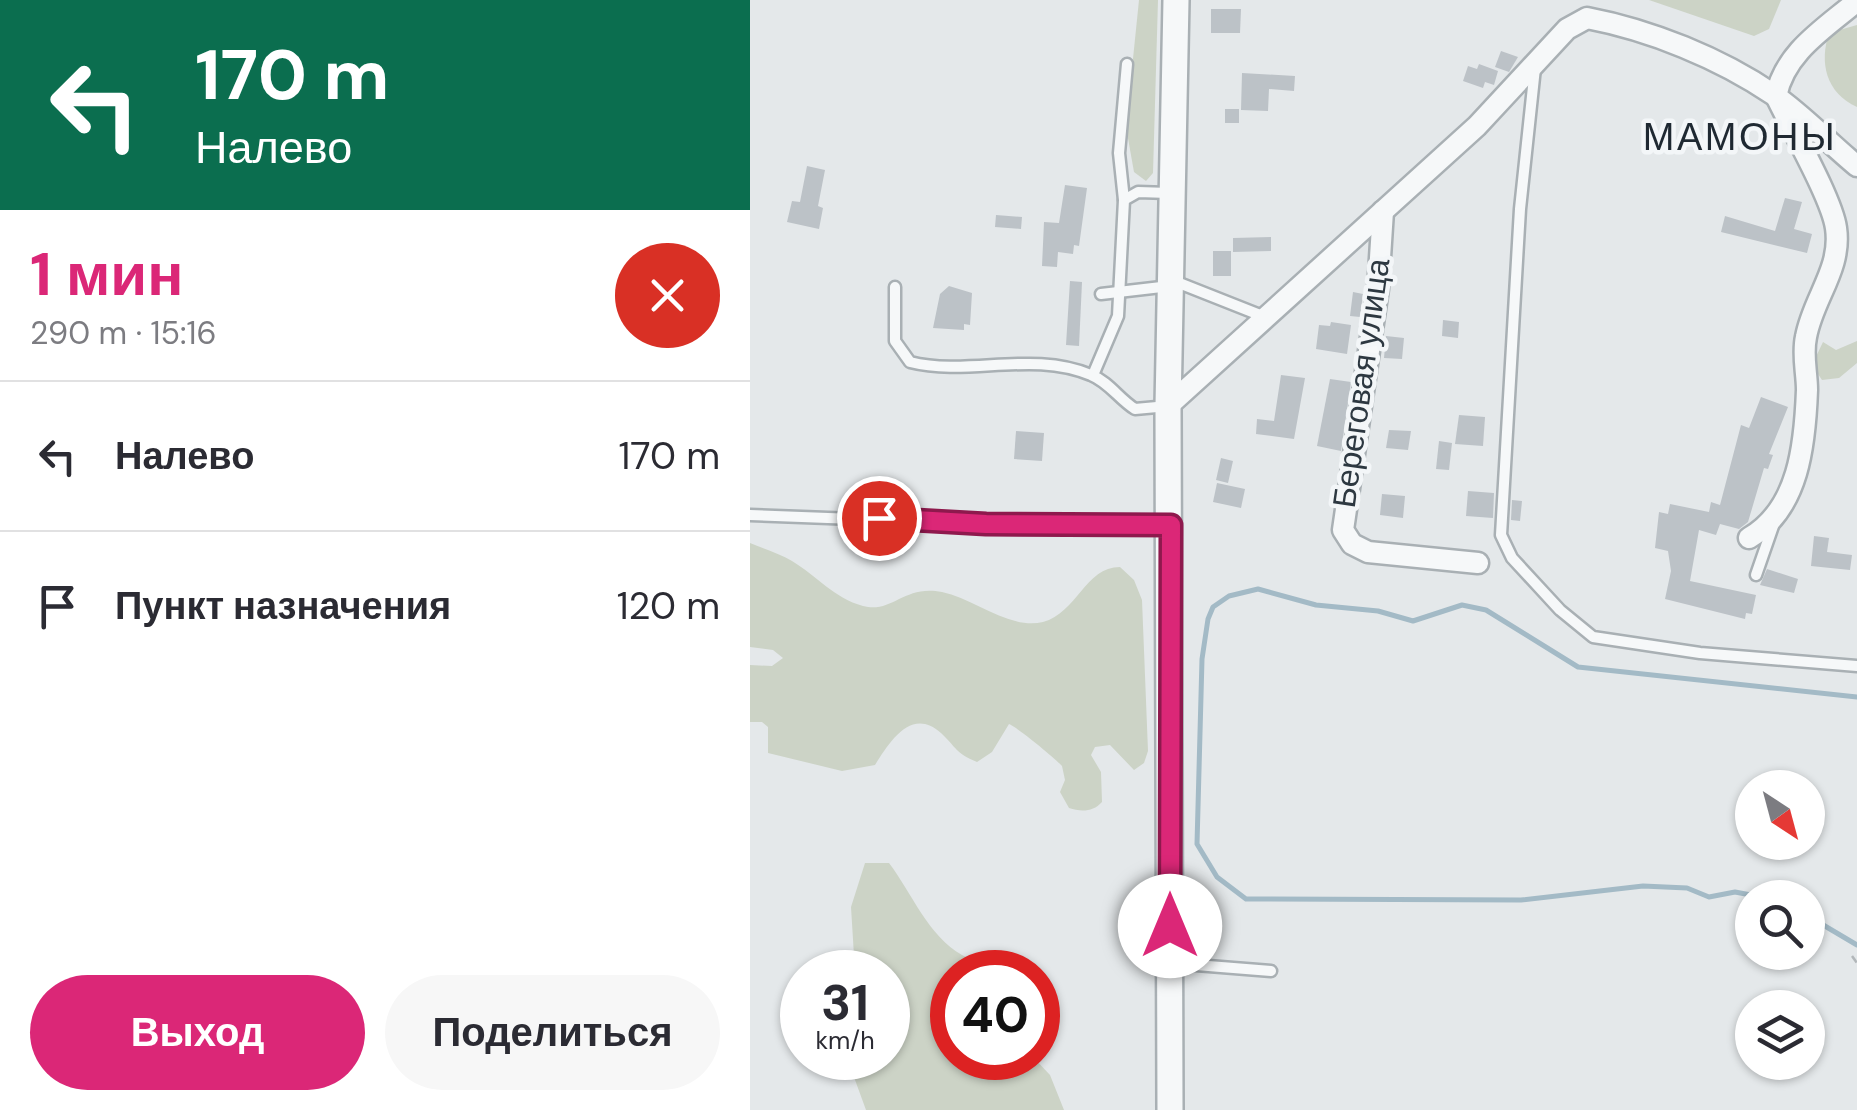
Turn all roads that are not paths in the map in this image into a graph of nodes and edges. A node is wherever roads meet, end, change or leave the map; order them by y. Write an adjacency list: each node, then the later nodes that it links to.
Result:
1 (1176, 0): 8 (street)
2 (1857, 1): 6 (street)
3 (1587, 9): 5 (street, Береговая улица); 6 (street, Береговая улица)
4 (1127, 64): 9 (lane)
5 (1535, 65): 10 (street, Береговая улица); 24 (lane)
6 (1776, 96): 7 (street, Береговая улица); 19 (street)
7 (1857, 166)
8 (1173, 194): 9 (lane); 11 (street)
9 (1124, 200): 13 (lane)
10 (1383, 211): 15 (street, Береговая улица); 22 (street, Береговая улица)
11 (1171, 283): 13 (lane); 15 (lane); 17 (street)
12 (895, 287): 16 (lane)
13 (1121, 291): 14 (lane); 16 (lane)
14 (1101, 294)
15 (1266, 318): 17 (street, Береговая улица)
16 (1093, 375): 17 (lane)
17 (1168, 406): 20 (street)
18 (750, 514): 20 (lane)
19 (1778, 517): 21 (street); 23 (lane)
20 (1171, 525): 25 (street)
21 (1749, 538)
22 (1478, 563)
23 (1756, 575)
24 (1857, 666)
25 (1170, 963): 26 (lane); 27 (street)
26 (1270, 971)
27 (1170, 1110)

